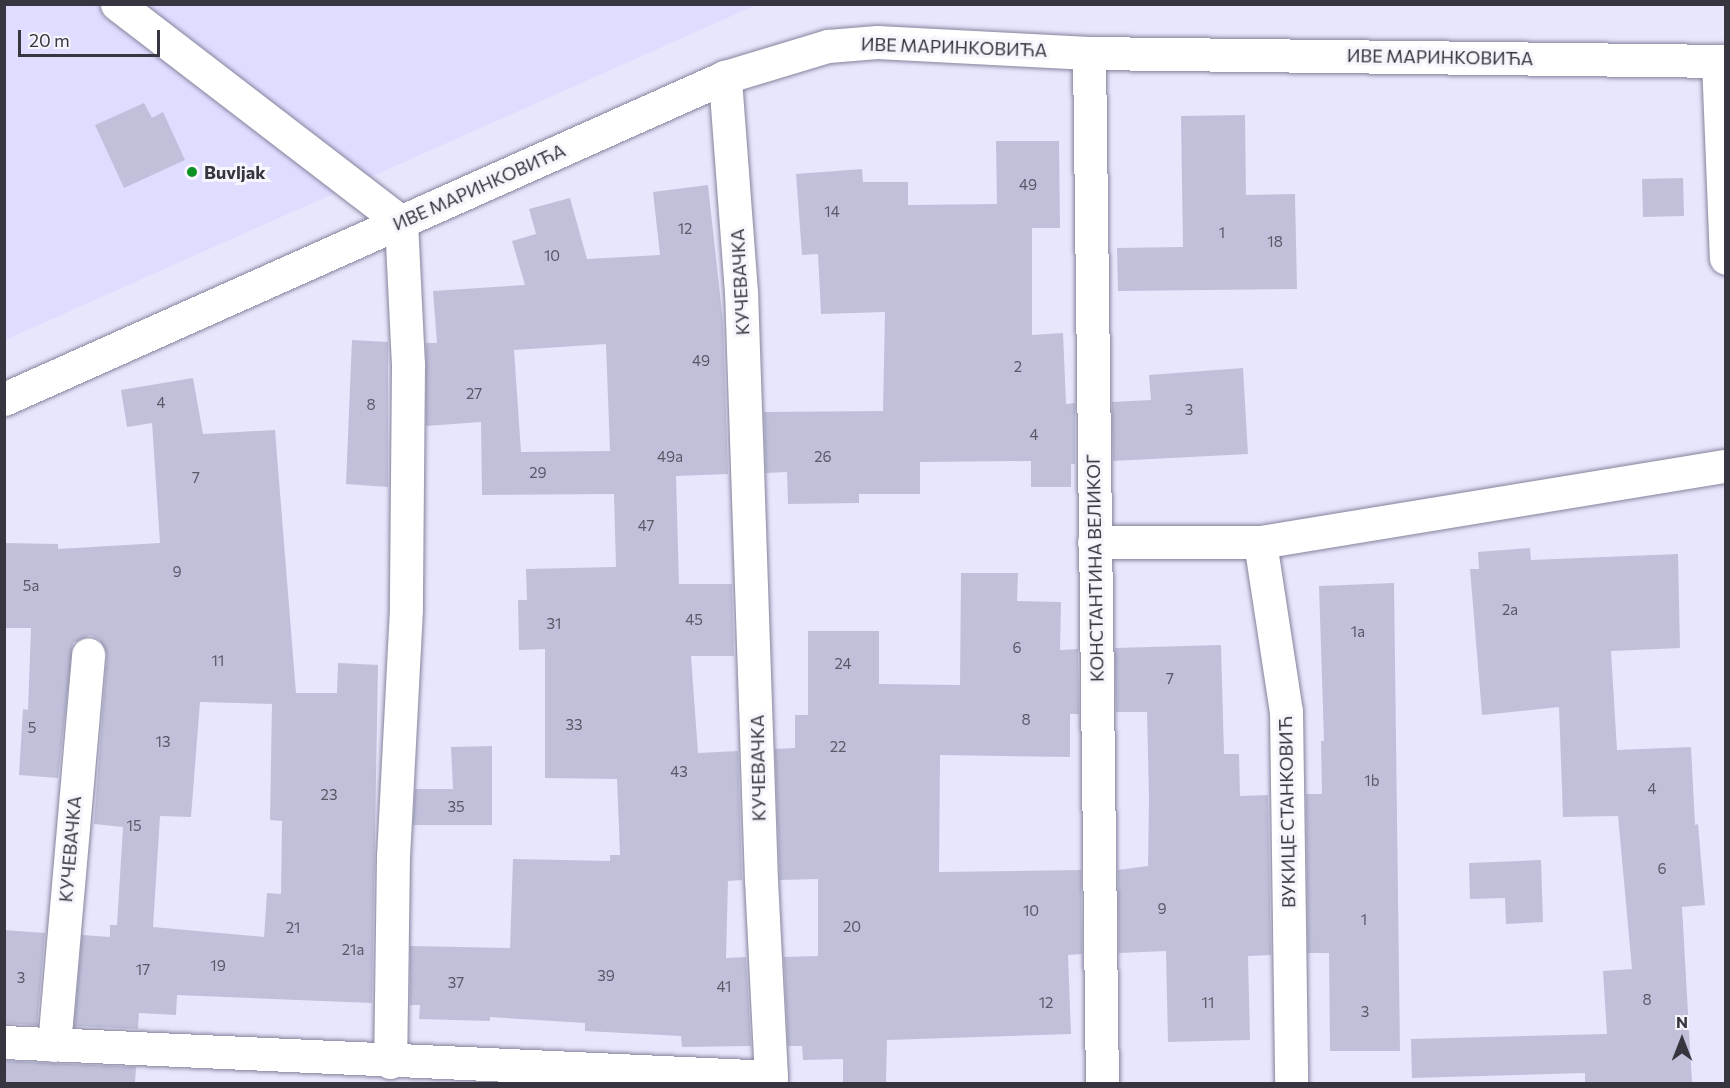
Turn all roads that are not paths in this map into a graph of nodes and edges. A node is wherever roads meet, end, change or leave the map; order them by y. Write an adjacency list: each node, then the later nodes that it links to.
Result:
1 (117, 4): 5 (street)
2 (1089, 53): 3 (street, ИВЕ МАРИНКОВИЋА); 4 (street, ИВЕ МАРИНКОВИЋА); 9 (street, КОНСТАНТИНА ВЕЛИКОГ)
3 (1722, 61): 6 (street)
4 (725, 76): 5 (street, ИВЕ МАРИНКОВИЋА); 14 (street, КУЧЕВАЧКА)
5 (400, 222): 7 (street, ИВЕ МАРИНКОВИЋА); 14 (street)
6 (1725, 258)
7 (4, 399)
8 (1725, 466): 10 (street)
9 (1094, 542): 10 (street); 15 (street, КОНСТАНТИНА ВЕЛИКОГ)
10 (1260, 542): 16 (street, ВУКИЦЕ СТАНКОВИЋ)
11 (88, 654): 13 (street, КУЧЕВАЧКА)
12 (4, 1042): 13 (street, КУЧЕВАЧКА)
13 (54, 1046): 14 (street, КУЧЕВАЧКА)
14 (390, 1062)
15 (1102, 1083)
16 (1291, 1083)

